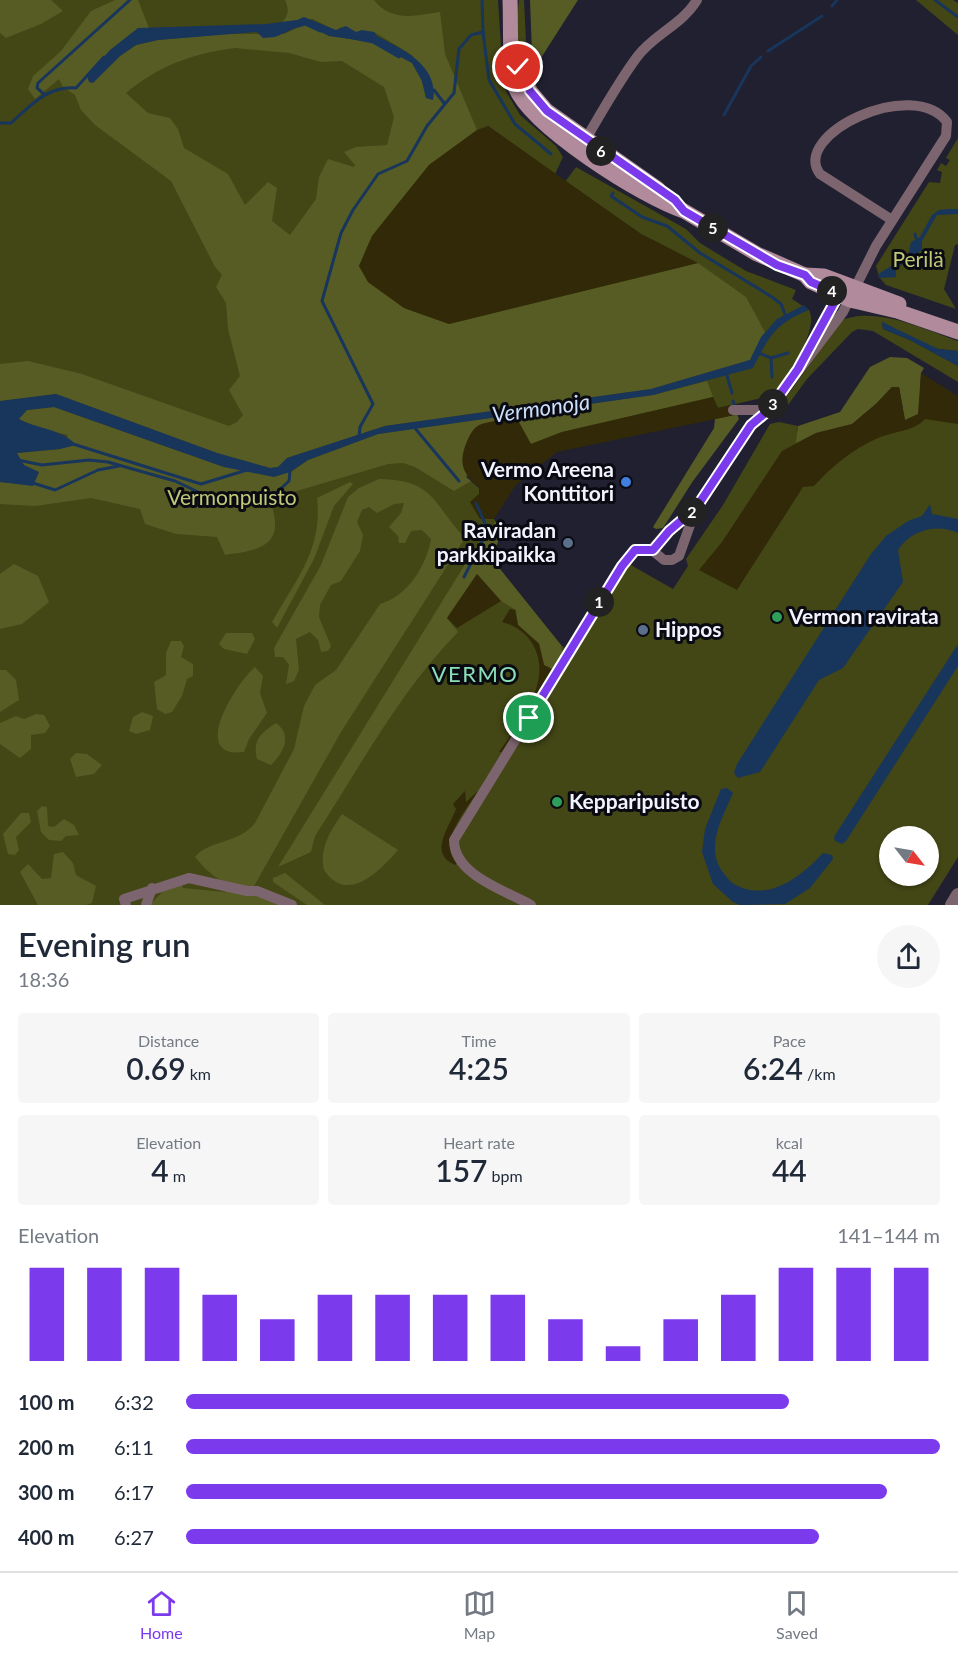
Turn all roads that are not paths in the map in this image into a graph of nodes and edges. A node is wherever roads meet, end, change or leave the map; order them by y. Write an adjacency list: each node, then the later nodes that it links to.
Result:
1 (510, 0): 3 (main road)
2 (697, 0): 3 (street)
3 (582, 145): 5 (main road)
4 (892, 220): 4 (street); 5 (street)
5 (847, 292): 6 (main road); 7 (main road); 9 (street)
6 (958, 324)
7 (958, 332)
8 (733, 410): 9 (street)
9 (769, 410): 10 (street)
10 (696, 508): 11 (street); 11 (street)
11 (653, 550): 17 (street)
12 (152, 888): 14 (street); 15 (street); 16 (street)
13 (958, 895): 18 (street)
14 (126, 905)
15 (146, 905)
16 (292, 905)
17 (531, 905)
18 (952, 905)

